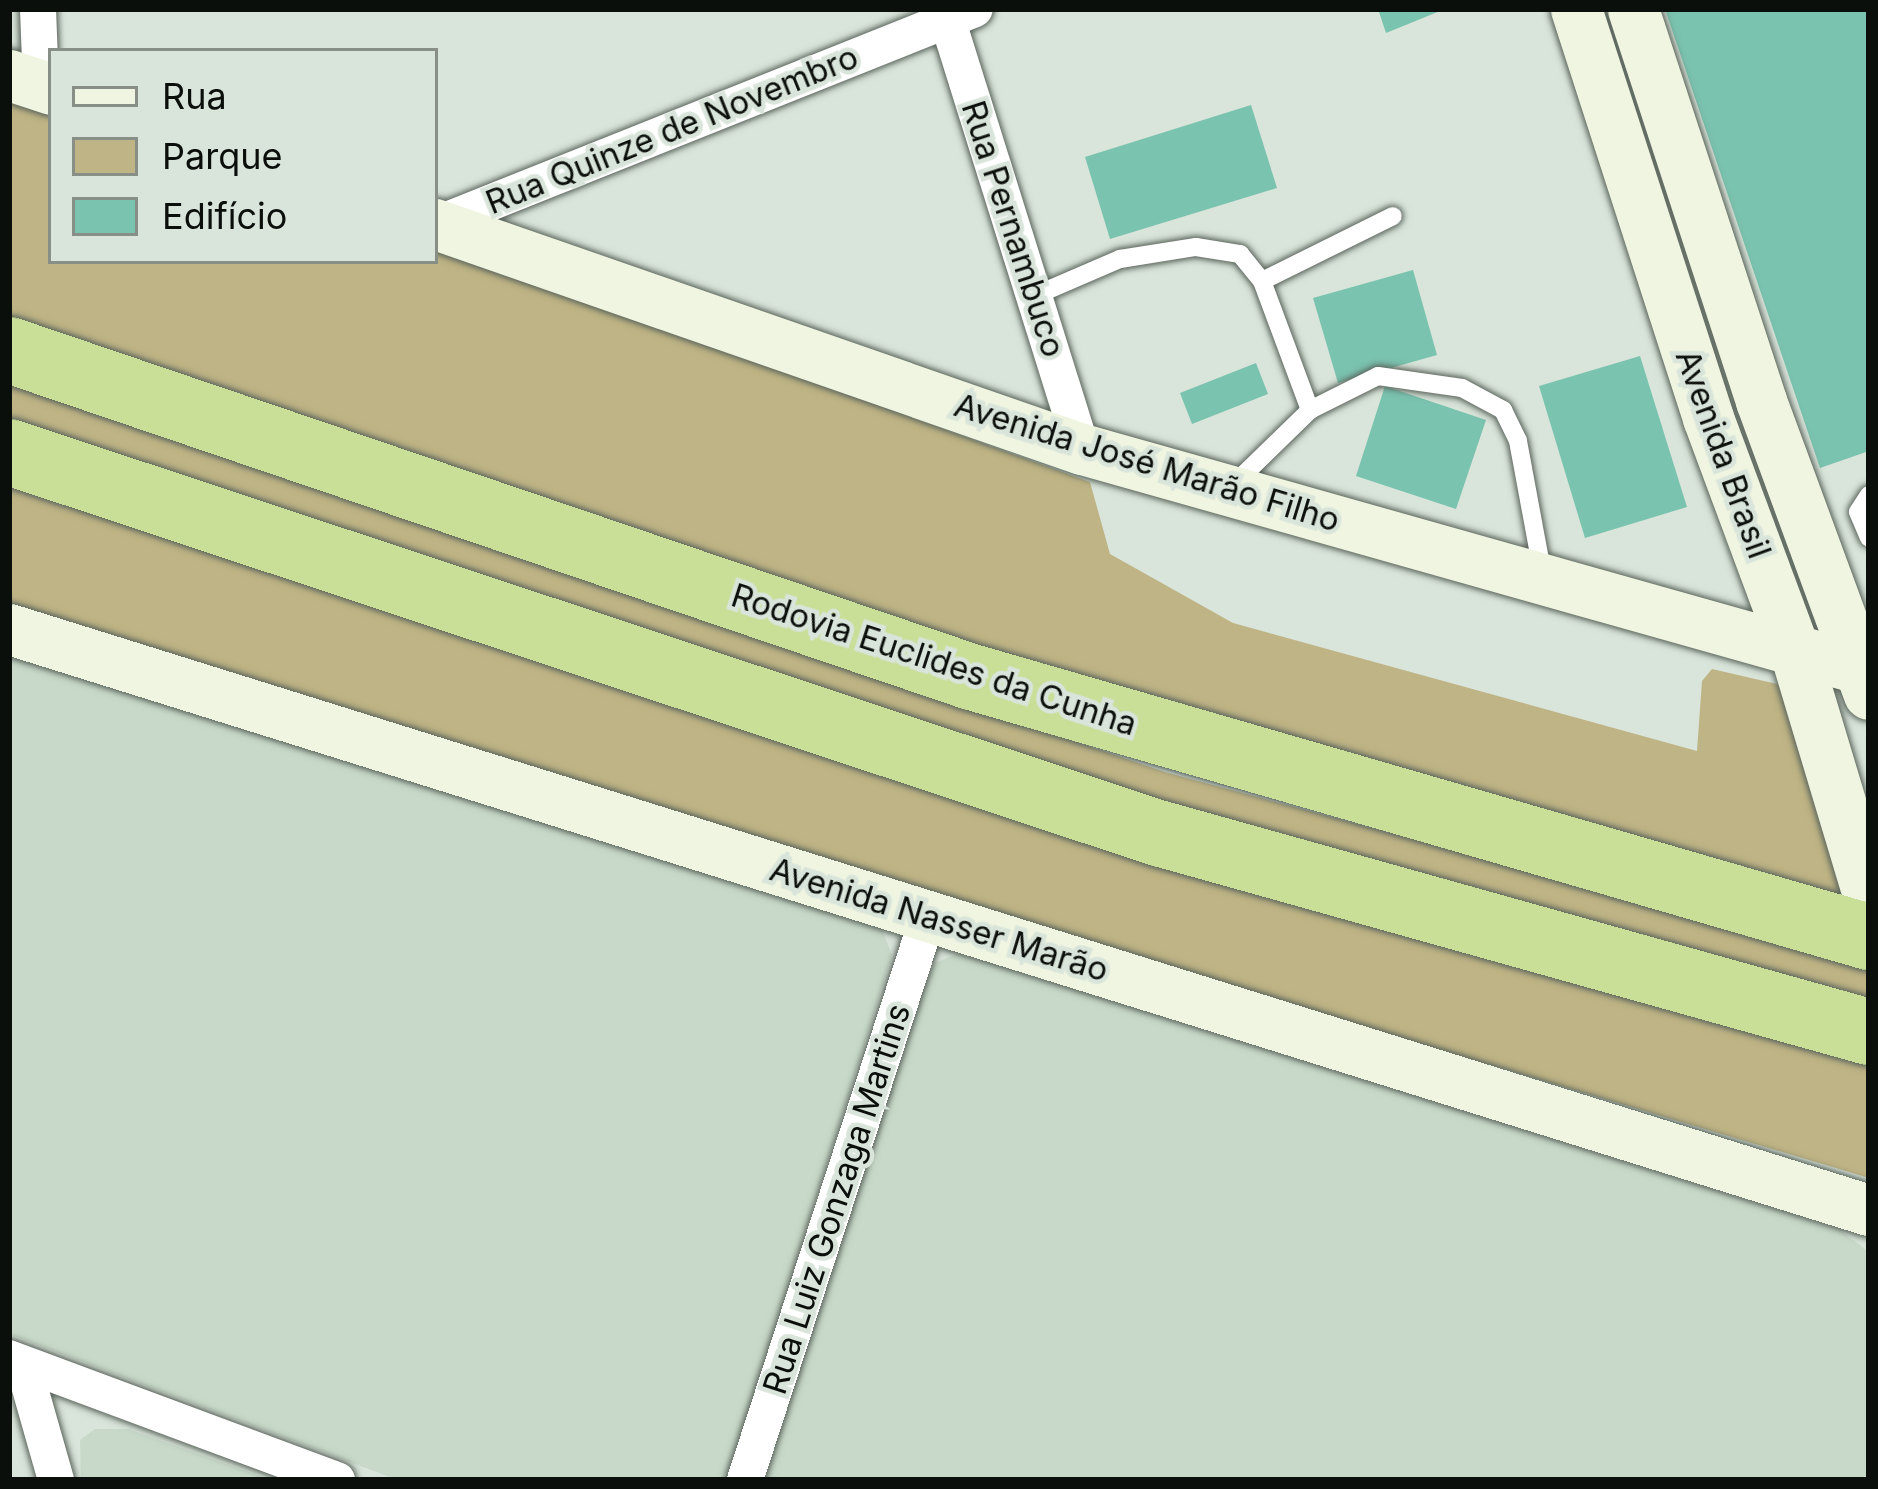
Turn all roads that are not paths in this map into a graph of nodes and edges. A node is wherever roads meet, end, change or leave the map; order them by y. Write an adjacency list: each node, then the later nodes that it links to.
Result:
1 (38, 9): 5 (street)
2 (1576, 9): 14 (main road, Avenida Brasil)
3 (1634, 9): 12 (main road, Avenida Brasil)
4 (955, 13): 7 (street, Rua Quinze de Novembro); 10 (street, Rua Pernambuco)
5 (34, 83)
6 (1393, 216): 9 (lane)
7 (438, 223)
8 (438, 225): 15 (main road, Avenida José Marão Filho)
9 (1262, 280): 10 (lane); 13 (lane)
10 (1034, 296): 15 (street, Rua Pernambuco)
11 (9, 350): 26 (highway, Rodovia Euclides da Cunha)
12 (1761, 401): 14 (main road); 23 (main road, Avenida Brasil)
13 (1310, 410): 17 (lane); 20 (lane)
14 (1708, 418): 22 (main road, Avenida Brasil)
15 (1082, 449): 17 (main road, Avenida José Marão Filho)
16 (9, 452): 27 (highway)
17 (1227, 491): 20 (main road, Avenida José Marão Filho)
18 (1869, 495): 19 (lane)
19 (1869, 538)
20 (1544, 582): 22 (main road, Avenida José Marão Filho)
21 (9, 629): 25 (main road, Avenida Nasser Marão)
22 (1796, 655): 23 (main road, Avenida José Marão Filho); 24 (main road, Avenida Brasil)
23 (1866, 679)
24 (1869, 898)
25 (928, 917): 28 (main road, Avenida Nasser Marão); 32 (street, Rua Luiz Gonzaga Martins)
26 (1869, 937)
27 (1869, 1032)
28 (1869, 1210)
29 (16, 1361): 30 (street); 31 (street)
30 (56, 1480)
31 (337, 1480)
32 (746, 1480)

